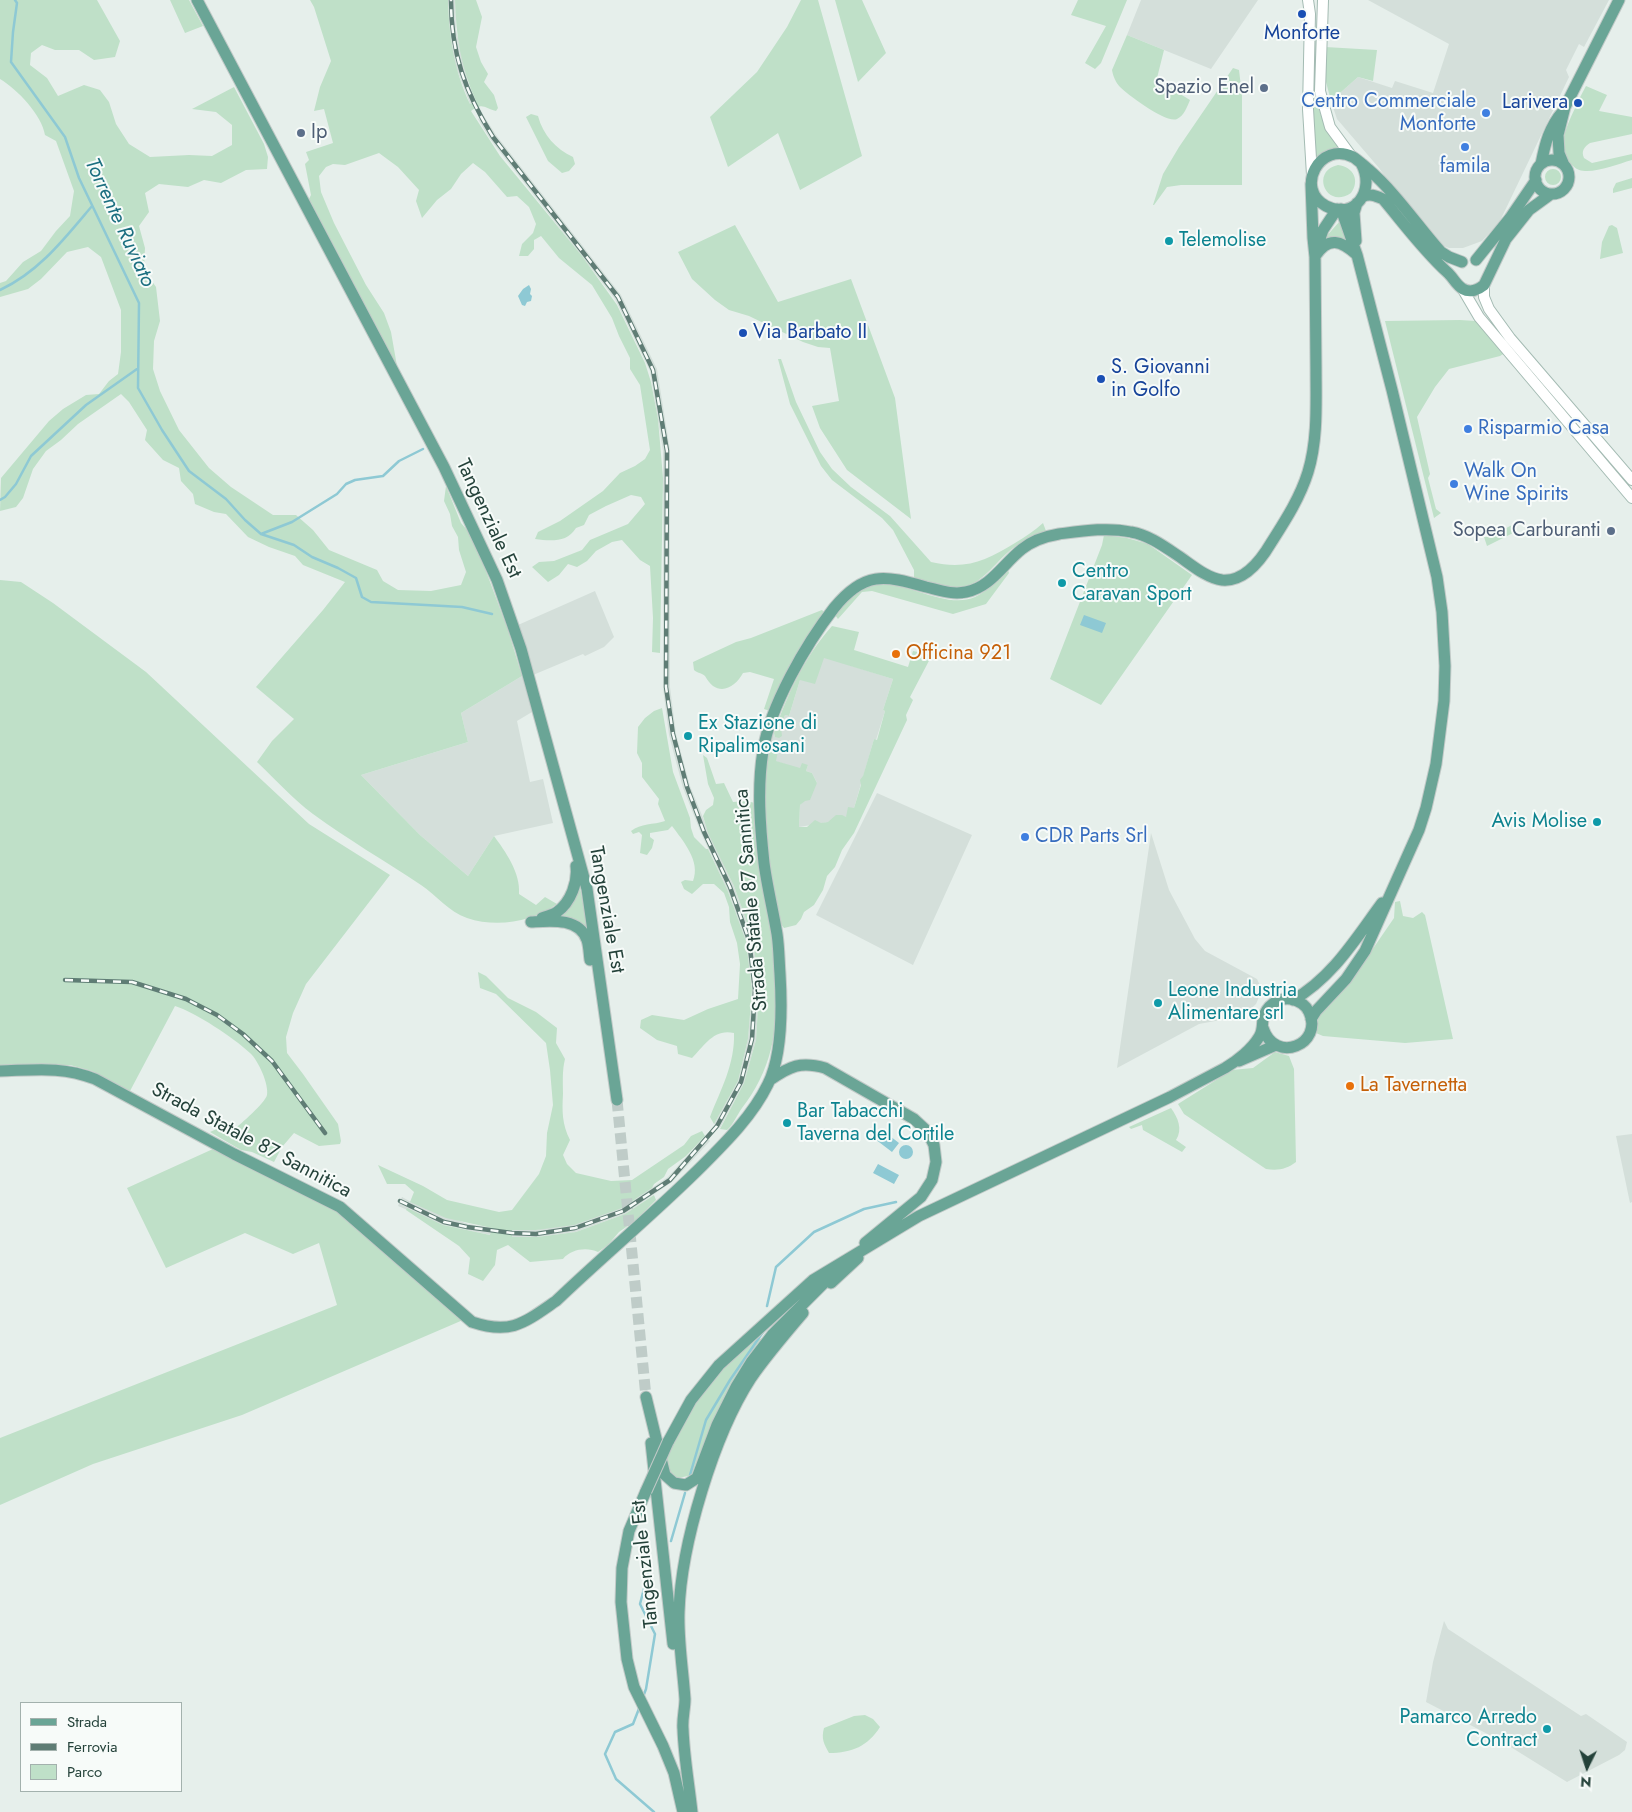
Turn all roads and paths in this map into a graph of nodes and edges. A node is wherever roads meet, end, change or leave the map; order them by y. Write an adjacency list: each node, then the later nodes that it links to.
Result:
1 (197, 0): 22 (main road, Tangenziale Est)
2 (1308, 0): 9 (street)
3 (1323, 0): 6 (street)
4 (1619, 0): 5 (main road)
5 (1566, 107): 7 (main road); 8 (main road)
6 (1356, 160): 9 (main road); 12 (main road); 17 (main road)
7 (1541, 164): 8 (main road); 10 (main road)
8 (1564, 165): 11 (main road)
9 (1312, 180): 13 (main road); 15 (main road, Strada Statale 87 Sannitica)
10 (1536, 180): 11 (main road); 16 (main road)
11 (1551, 194): 18 (main road)
12 (1359, 200): 13 (main road); 14 (main road); 19 (main road)
13 (1339, 209): 14 (main road); 15 (main road, Strada Statale 87 Sannitica)
14 (1357, 255): 15 (main road); 23 (main road)
15 (1315, 256): 31 (main road, Strada Statale 87 Sannitica)
16 (1476, 260): 17 (main road); 18 (main road)
17 (1462, 262): 19 (main road)
18 (1485, 281): 19 (main road); 20 (street)
19 (1459, 285): 21 (street)
20 (1632, 480)
21 (1632, 498)
22 (578, 852): 24 (main road, Tangenziale Est); 24 (main road)
23 (1392, 889): 25 (main road); 26 (main road)
24 (600, 982): 32 (main road, Tangenziale Est)
25 (1293, 1000): 26 (main road); 27 (main road)
26 (1311, 1019): 28 (main road)
27 (1263, 1028): 28 (main road); 29 (main road)
28 (1276, 1045): 29 (main road)
29 (1233, 1063): 33 (main road)
30 (0, 1071): 31 (main road, Strada Statale 87 Sannitica)
31 (770, 1080): 34 (main road)
32 (617, 1100)
33 (874, 1244): 34 (main road); 35 (main road)
34 (848, 1258): 35 (main road, Tangenziale Est); 36 (main road, bridge)
35 (683, 1727): 37 (main road)
36 (683, 1812)
37 (692, 1812)

